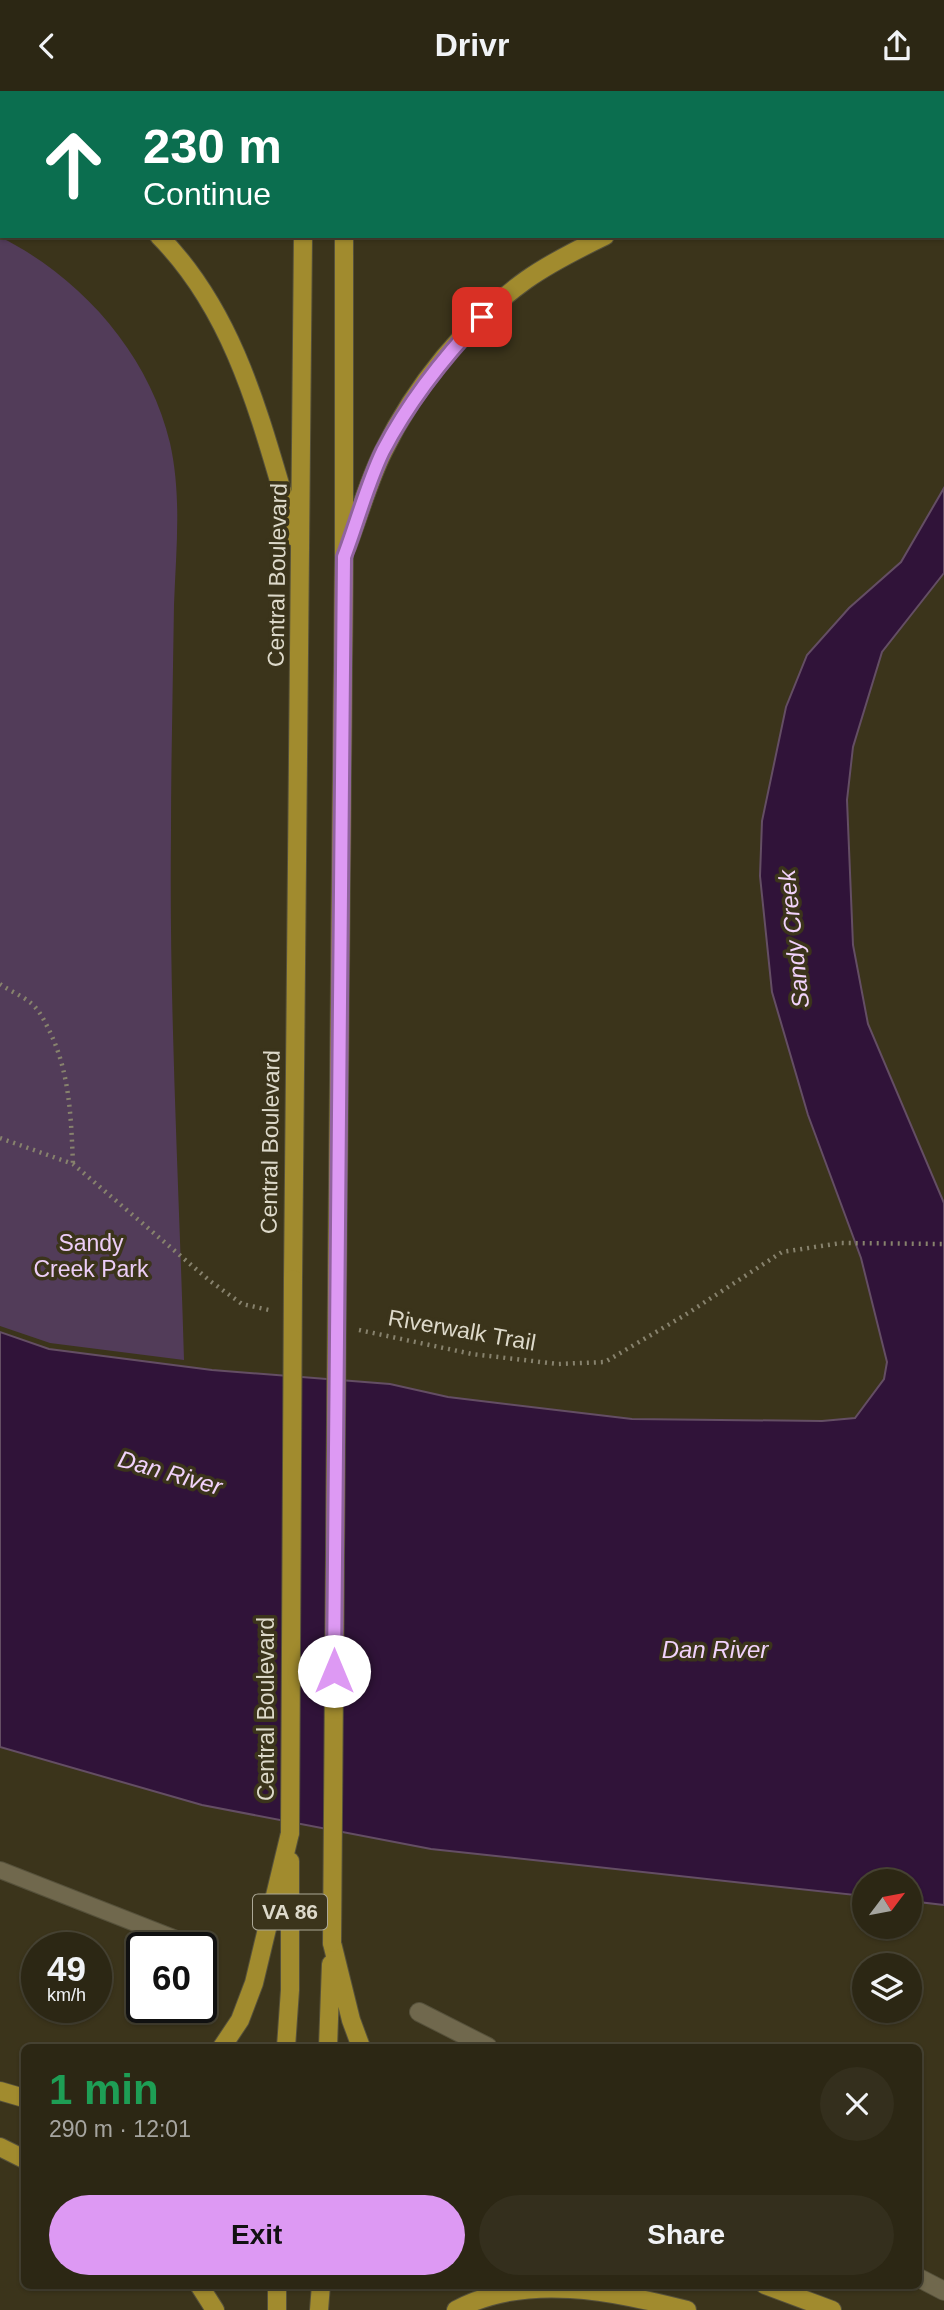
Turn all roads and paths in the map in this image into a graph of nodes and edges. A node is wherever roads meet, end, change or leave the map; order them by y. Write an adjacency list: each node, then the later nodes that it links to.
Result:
1 (161, 238): 6 (main road)
2 (303, 238): 6 (main road, Central Boulevard)
3 (344, 238): 5 (main road)
4 (601, 238): 5 (main road)
5 (344, 557): 16 (main road, bridge)
6 (302, 558): 13 (main road, Central Boulevard, bridge)
7 (0, 984): 9 (path)
8 (0, 1138): 9 (path)
9 (73, 1164): 11 (path)
10 (944, 1244): 12 (path, Riverwalk Trail)
11 (282, 1313)
12 (350, 1328)
13 (290, 1833): 18 (main road); 19 (main road, Central Boulevard / VA 86)
14 (0, 1870): 15 (lane)
15 (158, 1932)
16 (332, 1943): 20 (main road); 21 (main road)
17 (419, 2012): 22 (street)
18 (224, 2044)
19 (286, 2044)
20 (328, 2044)
21 (360, 2044)
22 (482, 2044)
23 (0, 2091): 24 (main road)
24 (21, 2097)
25 (0, 2147): 26 (main road)
26 (21, 2158)
27 (922, 2280): 34 (street)
28 (202, 2289): 35 (main road)
29 (277, 2289): 36 (main road)
30 (321, 2289): 37 (main road)
31 (536, 2289): 38 (main road)
32 (558, 2289): 39 (main road)
33 (776, 2289): 40 (main road)
34 (944, 2291)
35 (215, 2310)
36 (277, 2310)
37 (319, 2310)
38 (456, 2310)
39 (687, 2310)
40 (832, 2310)

